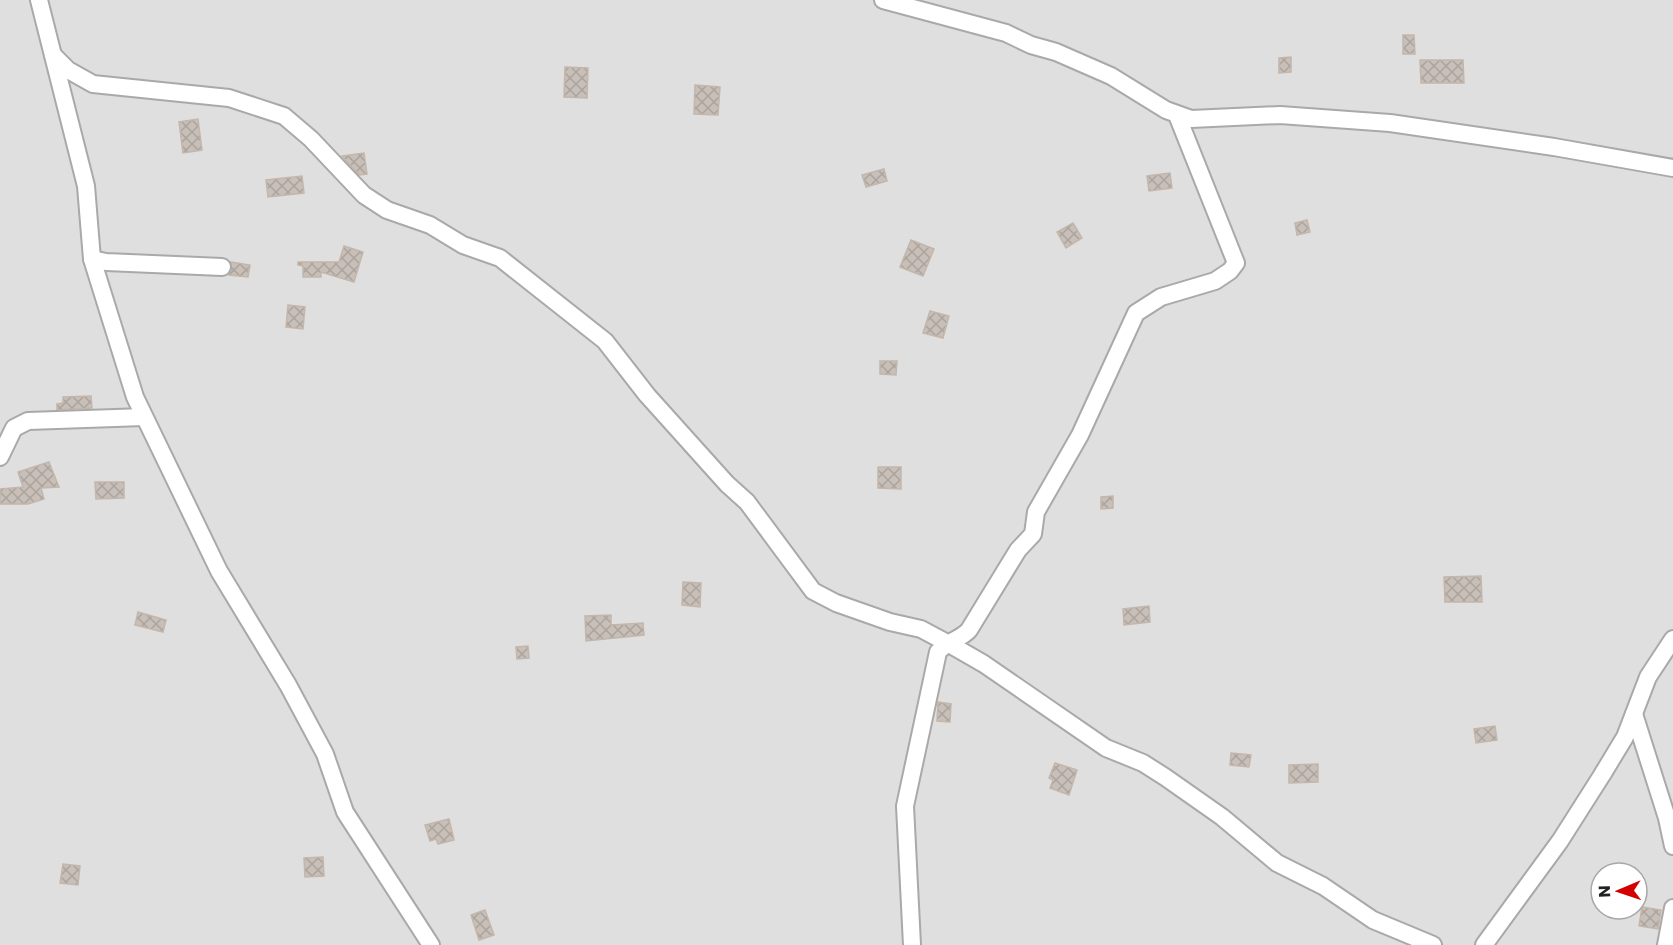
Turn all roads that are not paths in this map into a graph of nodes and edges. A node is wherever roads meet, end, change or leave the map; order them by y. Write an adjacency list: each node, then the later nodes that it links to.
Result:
1 (39, 0): 3 (street)
2 (883, 0): 4 (street)
3 (53, 55): 6 (street); 11 (street)
4 (1177, 115): 5 (street); 11 (street)
5 (1673, 168)
6 (92, 259): 7 (street); 8 (street)
7 (222, 267)
8 (144, 417): 9 (street); 15 (street)
9 (0, 457)
10 (1673, 639): 12 (street)
11 (949, 644): 16 (street); 17 (street)
12 (1634, 714): 13 (street); 18 (street)
13 (1673, 846)
14 (1673, 908): 19 (street)
15 (431, 945)
16 (912, 945)
17 (1433, 945)
18 (1484, 945)
19 (1666, 945)

